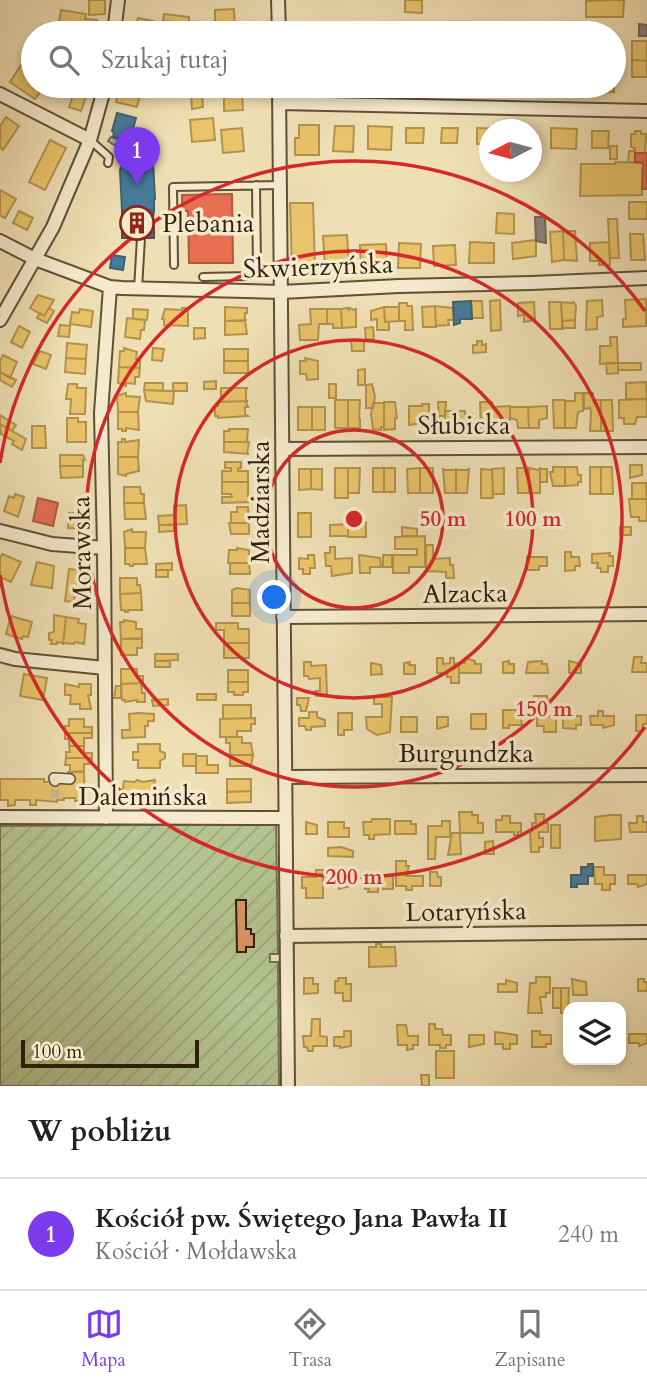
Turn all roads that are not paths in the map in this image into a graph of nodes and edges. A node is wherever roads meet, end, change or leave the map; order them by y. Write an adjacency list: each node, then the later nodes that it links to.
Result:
1 (118, 0): 3 (street)
2 (278, 0): 4 (street)
3 (115, 21)
4 (279, 21)
5 (0, 94): 10 (street)
6 (101, 98): 10 (street)
7 (279, 98): 8 (street, Madziarska)
8 (279, 103): 9 (street); 12 (street, Madziarska)
9 (647, 111)
10 (90, 140): 11 (lane); 16 (street)
11 (108, 163)
12 (280, 184): 13 (lane); 22 (street, Madziarska)
13 (256, 185): 17 (lane); 18 (lane)
14 (141, 238): 21 (lane)
15 (0, 241): 16 (street, Skwierzyńska)
16 (35, 259): 20 (street, Skwierzyńska); 23 (street)
17 (174, 265)
18 (203, 277)
19 (647, 278): 22 (street, Skwierzyńska)
20 (110, 287): 21 (street, Skwierzyńska); 27 (street, Morawska)
21 (138, 289): 22 (street, Skwierzyńska)
22 (281, 292): 25 (street, Madziarska)
23 (0, 320)
24 (647, 447): 25 (street, Słubicka)
25 (282, 449): 29 (street, Madziarska)
26 (0, 531): 27 (street)
27 (104, 548): 31 (street, Morawska)
28 (647, 614): 29 (street, Alzacka)
29 (283, 617): 33 (street, Madziarska)
30 (0, 655): 31 (street)
31 (105, 668): 37 (street, Morawska)
32 (647, 775): 33 (street, Burgundzka)
33 (285, 777): 38 (street, Madziarska)
34 (69, 779): 35 (street)
35 (55, 780)
36 (0, 817): 37 (street, Dalemińska)
37 (106, 818): 38 (street, Dalemińska)
38 (285, 818): 40 (street, Madziarska)
39 (647, 932): 40 (street, Lotaryńska)
40 (286, 936): 41 (street, Madziarska)
41 (288, 1086)

